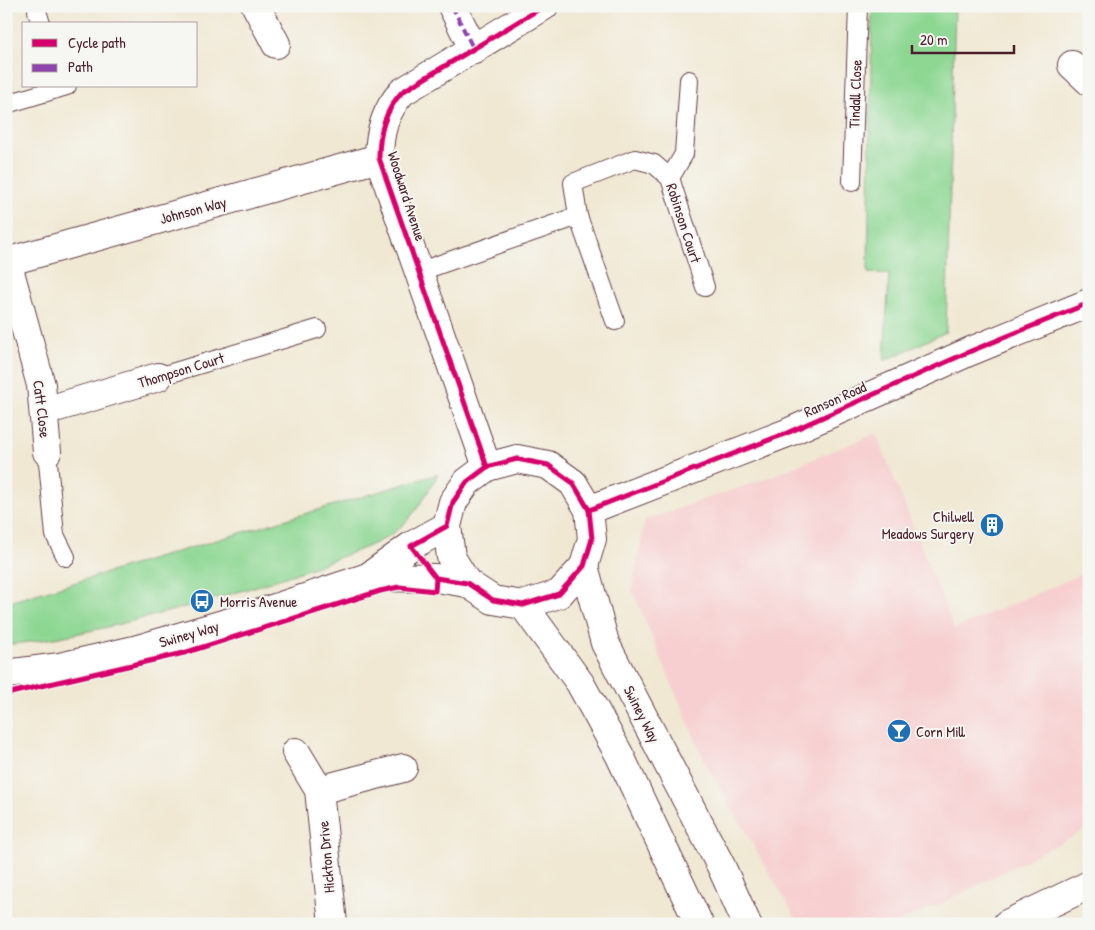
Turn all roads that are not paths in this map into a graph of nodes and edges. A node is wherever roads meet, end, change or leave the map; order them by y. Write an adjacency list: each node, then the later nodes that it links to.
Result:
1 (256, 6): 5 (street)
2 (452, 6): 6 (street)
3 (544, 6): 6 (street, Woodward Avenue)
4 (858, 6): 12 (lane, Tindall Close)
5 (276, 44)
6 (474, 50): 10 (street, Woodward Avenue)
7 (689, 80): 11 (lane)
8 (58, 88): 9 (lane)
9 (10, 103)
10 (379, 158): 14 (street, Johnson Way); 15 (street, Woodward Avenue)
11 (670, 178): 13 (lane, Robinson Court); 16 (lane, Robinson Court)
12 (852, 182)
13 (578, 216): 15 (lane); 18 (lane, Robinson Court)
14 (7, 262): 21 (street, Catt Close)
15 (418, 272): 23 (street, Woodward Avenue)
16 (705, 287)
17 (1089, 303): 24 (street, Ranson Road)
18 (615, 321)
19 (317, 329): 20 (lane, Thompson Court)
20 (158, 377): 21 (street, Thompson Court)
21 (45, 411): 22 (street, Catt Close)
22 (47, 452): 26 (lane, Catt Close)
23 (487, 467): 24 (street); 25 (street, Swiney Way)
24 (589, 510): 27 (street)
25 (447, 526): 28 (street, Swiney Way); 29 (street, Swiney Way)
26 (66, 557)
27 (584, 566): 30 (street, Swiney Way); 38 (street, Swiney Way)
28 (368, 577): 29 (street, Swiney Way); 31 (street, Swiney Way)
29 (467, 583): 30 (street, Swiney Way)
30 (523, 605): 37 (street)
31 (6, 674)
32 (296, 752): 34 (street, Hickton Drive)
33 (403, 768): 34 (street)
34 (319, 790): 36 (street, Hickton Drive)
35 (1089, 885): 39 (street)
36 (333, 924)
37 (699, 924)
38 (748, 924)
39 (1007, 924)

